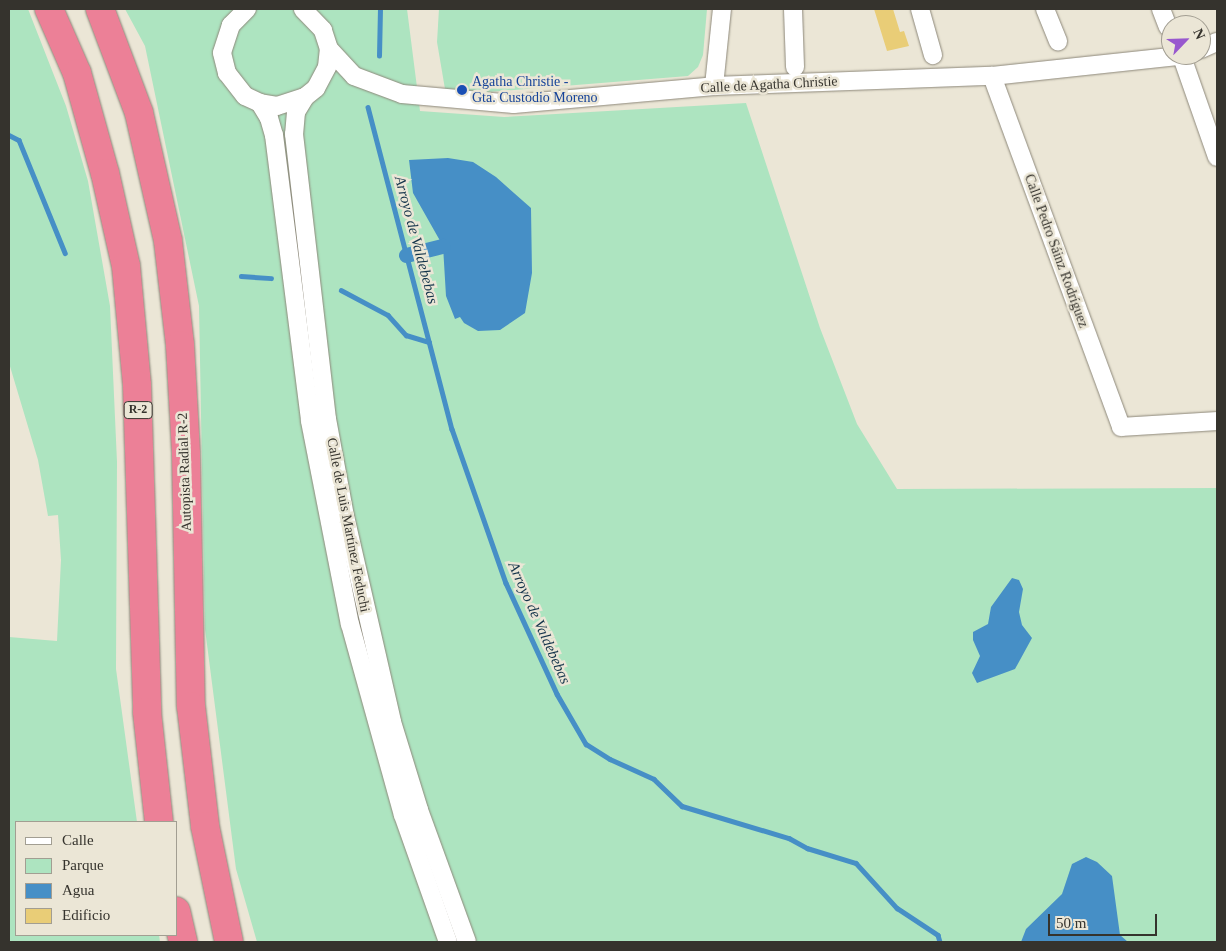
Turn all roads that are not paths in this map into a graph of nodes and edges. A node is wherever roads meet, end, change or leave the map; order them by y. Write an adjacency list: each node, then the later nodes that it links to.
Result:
1 (49, 9): 22 (highway, R-2)
2 (100, 9): 25 (highway, Autopista Radial R-2)
3 (247, 9): 19 (street)
4 (303, 9): 10 (street)
5 (722, 9): 17 (street)
6 (793, 9): 14 (street)
7 (920, 9): 11 (street)
8 (1045, 9): 9 (street)
9 (1058, 42)
10 (329, 50): 15 (street, Calle de Agatha Christie); 18 (street, Calle de Luis Martínez Feduchi)
11 (933, 55)
12 (1161, 58): 16 (street, Calle de Agatha Christie)
13 (1188, 65): 20 (street)
14 (795, 67)
15 (354, 76): 17 (street, Calle de Agatha Christie); 18 (street)
16 (992, 76): 17 (street, Calle de Agatha Christie); 21 (street, Calle Pedro Sáinz Rodríguez)
17 (714, 86)
18 (310, 92): 19 (street); 27 (street, Calle de Luis Martínez Feduchi)
19 (260, 103): 26 (street, Calle de Luis Martínez Feduchi)
20 (1217, 157)
21 (1217, 421)
22 (159, 821)
23 (178, 921): 24 (highway)
24 (182, 942)
25 (229, 942)
26 (448, 942)
27 (467, 942)

